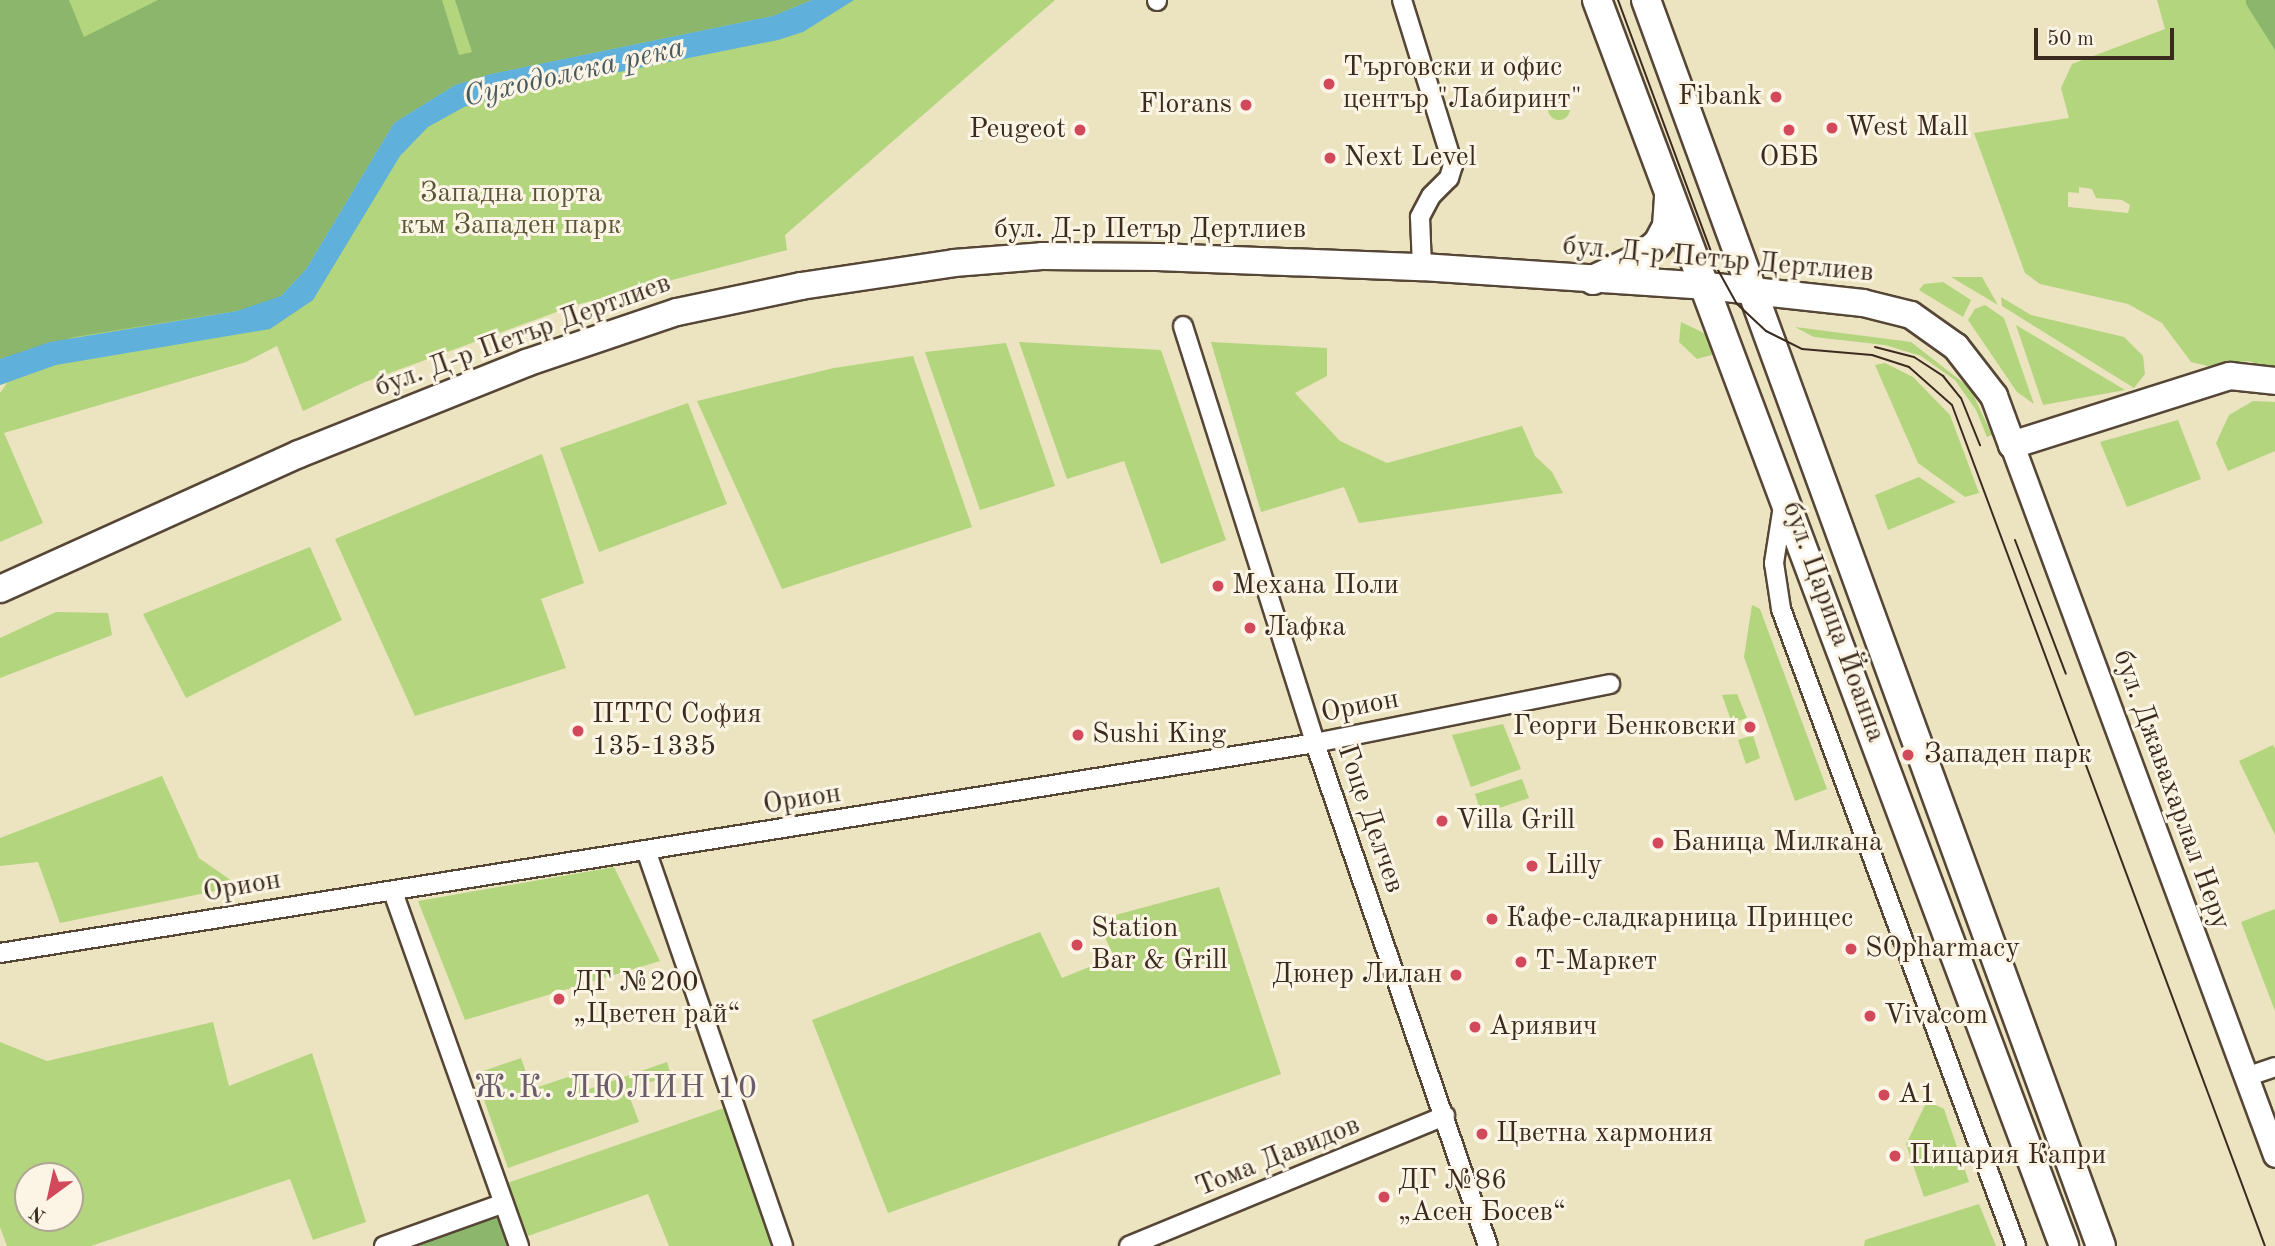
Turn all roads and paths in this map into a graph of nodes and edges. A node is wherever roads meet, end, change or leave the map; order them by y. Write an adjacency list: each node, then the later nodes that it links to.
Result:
1 (1402, 0): 5 (street)
2 (1597, 0): 4 (main road, бул. Царица Йоанна)
3 (1646, 0): 8 (main road, бул. Царица Йоанна)
4 (1668, 186): 6 (main road); 7 (main road, бул. Царица Йоанна)
5 (1422, 267): 6 (main road, бул. Д-р Петър Дертлиев); 13 (main road, бул. Д-р Петър Дертлиев)
6 (1593, 280): 7 (main road, бул. Д-р Петър Дертлиев)
7 (1707, 286): 8 (main road, бул. Д-р Петър Дертлиев); 12 (main road, бул. Царица Йоанна)
8 (1754, 291): 11 (main road, бул. Д-р Петър Дертлиев); 31 (main road, бул. Царица Йоанна)
9 (1183, 326): 15 (street, Гоце Делчев)
10 (2275, 381): 11 (main road)
11 (2012, 446): 20 (street, бул. Джавахарлал Неру)
12 (1785, 492): 29 (street); 30 (main road, бул. Царица Йоанна)
13 (0, 589)
14 (1610, 684): 15 (street, Орион)
15 (1315, 743): 16 (street, Орион); 21 (street, Гоце Делчев)
16 (647, 853): 17 (street, Орион); 26 (street)
17 (393, 892): 18 (street, Орион); 23 (street)
18 (0, 953)
19 (2275, 1067): 20 (street)
20 (2246, 1077): 22 (street, бул. Джавахарлал Неру)
21 (1445, 1116): 27 (street, Тома Давидов); 28 (street, Гоце Делчев)
22 (2275, 1156)
23 (504, 1203): 24 (street); 25 (street)
24 (384, 1246)
25 (519, 1246)
26 (783, 1246)
27 (1129, 1246)
28 (1488, 1246)
29 (2016, 1246)
30 (2064, 1246)
31 (2101, 1246)

